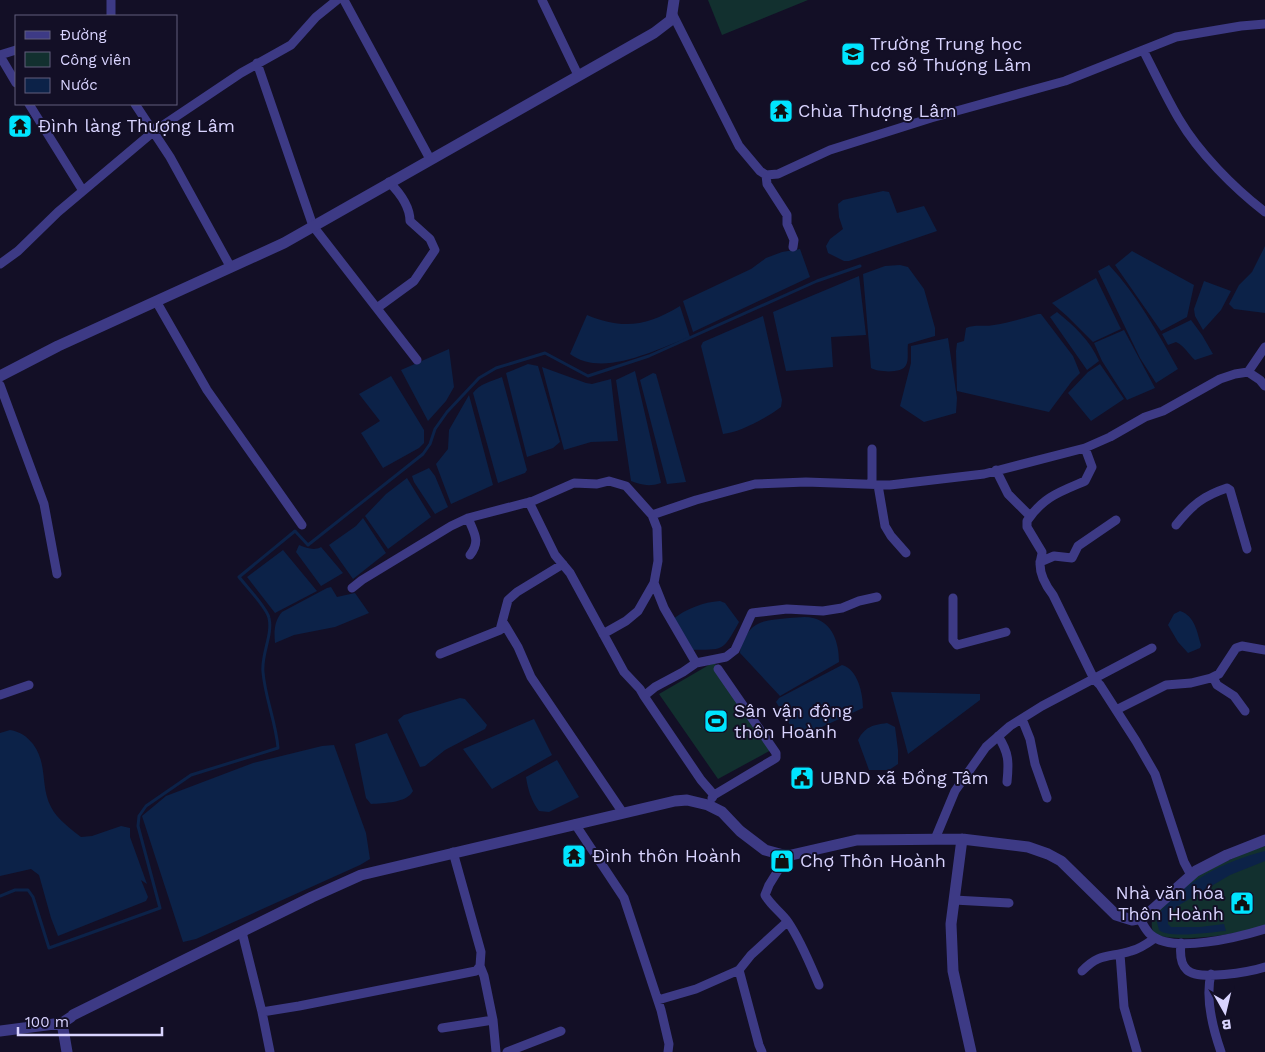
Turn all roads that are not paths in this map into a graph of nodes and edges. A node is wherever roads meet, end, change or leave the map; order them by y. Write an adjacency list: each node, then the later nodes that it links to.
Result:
1 (111, 0): 7 (street)
2 (338, 0): 12 (street)
3 (344, 0): 18 (street)
4 (542, 0): 13 (street)
5 (674, 0): 6 (street)
6 (672, 13): 13 (street); 19 (street)
7 (111, 15)
8 (1265, 24): 10 (street)
9 (15, 50): 11 (street)
10 (1143, 50): 19 (street); 22 (street)
11 (0, 56): 14 (street)
12 (257, 63): 17 (street); 23 (street)
13 (578, 75): 18 (street)
14 (15, 80)
15 (30, 105): 21 (street)
16 (136, 105): 17 (street)
17 (154, 132): 21 (street); 26 (street)
18 (430, 159): 20 (street)
19 (766, 175): 24 (street)
20 (389, 182): 23 (street); 28 (street)
21 (83, 190): 25 (street)
22 (1265, 212)
23 (313, 226): 26 (street); 28 (street)
24 (793, 247)
25 (0, 264)
26 (230, 266): 27 (street)
27 (156, 301): 32 (street); 44 (street)
28 (377, 308): 30 (street)
29 (1265, 347): 31 (street)
30 (417, 360)
31 (1248, 372): 34 (street); 35 (street)
32 (0, 376)
33 (0, 385): 51 (street)
34 (1265, 386)
35 (1085, 448): 37 (street); 41 (street)
36 (872, 449): 38 (street)
37 (996, 470): 38 (street); 41 (street)
38 (875, 484): 40 (street); 47 (street)
39 (529, 502): 40 (street); 42 (street); 50 (street)
40 (652, 514): 52 (street)
41 (1030, 516): 49 (street)
42 (468, 518): 48 (street); 53 (street)
43 (1116, 520): 49 (street)
44 (302, 525)
45 (1176, 525): 46 (street)
46 (1247, 549)
47 (906, 553)
48 (470, 555)
49 (1040, 562): 65 (street)
50 (562, 564): 56 (street); 58 (street)
51 (57, 574)
52 (654, 583): 58 (street); 62 (street)
53 (352, 588)
54 (877, 597): 62 (street)
55 (952, 598): 57 (street)
56 (503, 622): 61 (street); 76 (street)
57 (1006, 632)
58 (603, 634): 68 (street)
59 (1152, 648): 65 (street)
60 (1265, 650): 64 (street)
61 (440, 654)
62 (696, 663): 68 (street)
63 (718, 669): 75 (street)
64 (1213, 677): 69 (street); 70 (street)
65 (1094, 678): 69 (street); 71 (street)
66 (29, 685): 67 (street)
67 (0, 695)
68 (644, 696): 75 (street)
69 (1116, 710): 83 (street)
70 (1245, 711)
71 (1022, 718): 72 (street); 74 (street)
72 (998, 736): 73 (street); 79 (street)
73 (1007, 782)
74 (1047, 798)
75 (711, 800): 76 (street); 82 (street)
76 (623, 813): 77 (street)
77 (575, 824): 81 (street); 99 (street)
78 (962, 839): 79 (street); 84 (street); 86 (street)
79 (936, 840): 82 (street)
80 (1265, 840): 83 (street)
81 (453, 852): 89 (street); 93 (street)
82 (786, 856): 87 (street)
83 (1191, 875): 86 (street)
84 (954, 900): 85 (street); 112 (street)
85 (1009, 903)
86 (1140, 919): 90 (street)
87 (788, 922): 95 (street); 98 (street)
88 (1265, 929): 91 (street)
89 (242, 932): 100 (street); 101 (street)
90 (1156, 938): 91 (street); 92 (street)
91 (1181, 943): 97 (street)
92 (1120, 954): 96 (street); 113 (street)
93 (480, 966): 100 (street); 102 (street)
94 (1265, 967): 97 (street)
95 (739, 970): 99 (street); 111 (street)
96 (1082, 971)
97 (1211, 974): 114 (street)
98 (819, 985)
99 (658, 1000): 110 (street)
100 (262, 1012): 107 (street)
101 (69, 1018): 103 (street); 106 (street)
102 (493, 1020): 104 (street); 108 (street)
103 (2, 1027)
104 (442, 1028)
105 (561, 1031): 109 (street)
106 (67, 1052)
107 (270, 1052)
108 (496, 1052)
109 (506, 1052)
110 (668, 1052)
111 (762, 1052)
112 (971, 1052)
113 (1137, 1052)
114 (1221, 1052)

